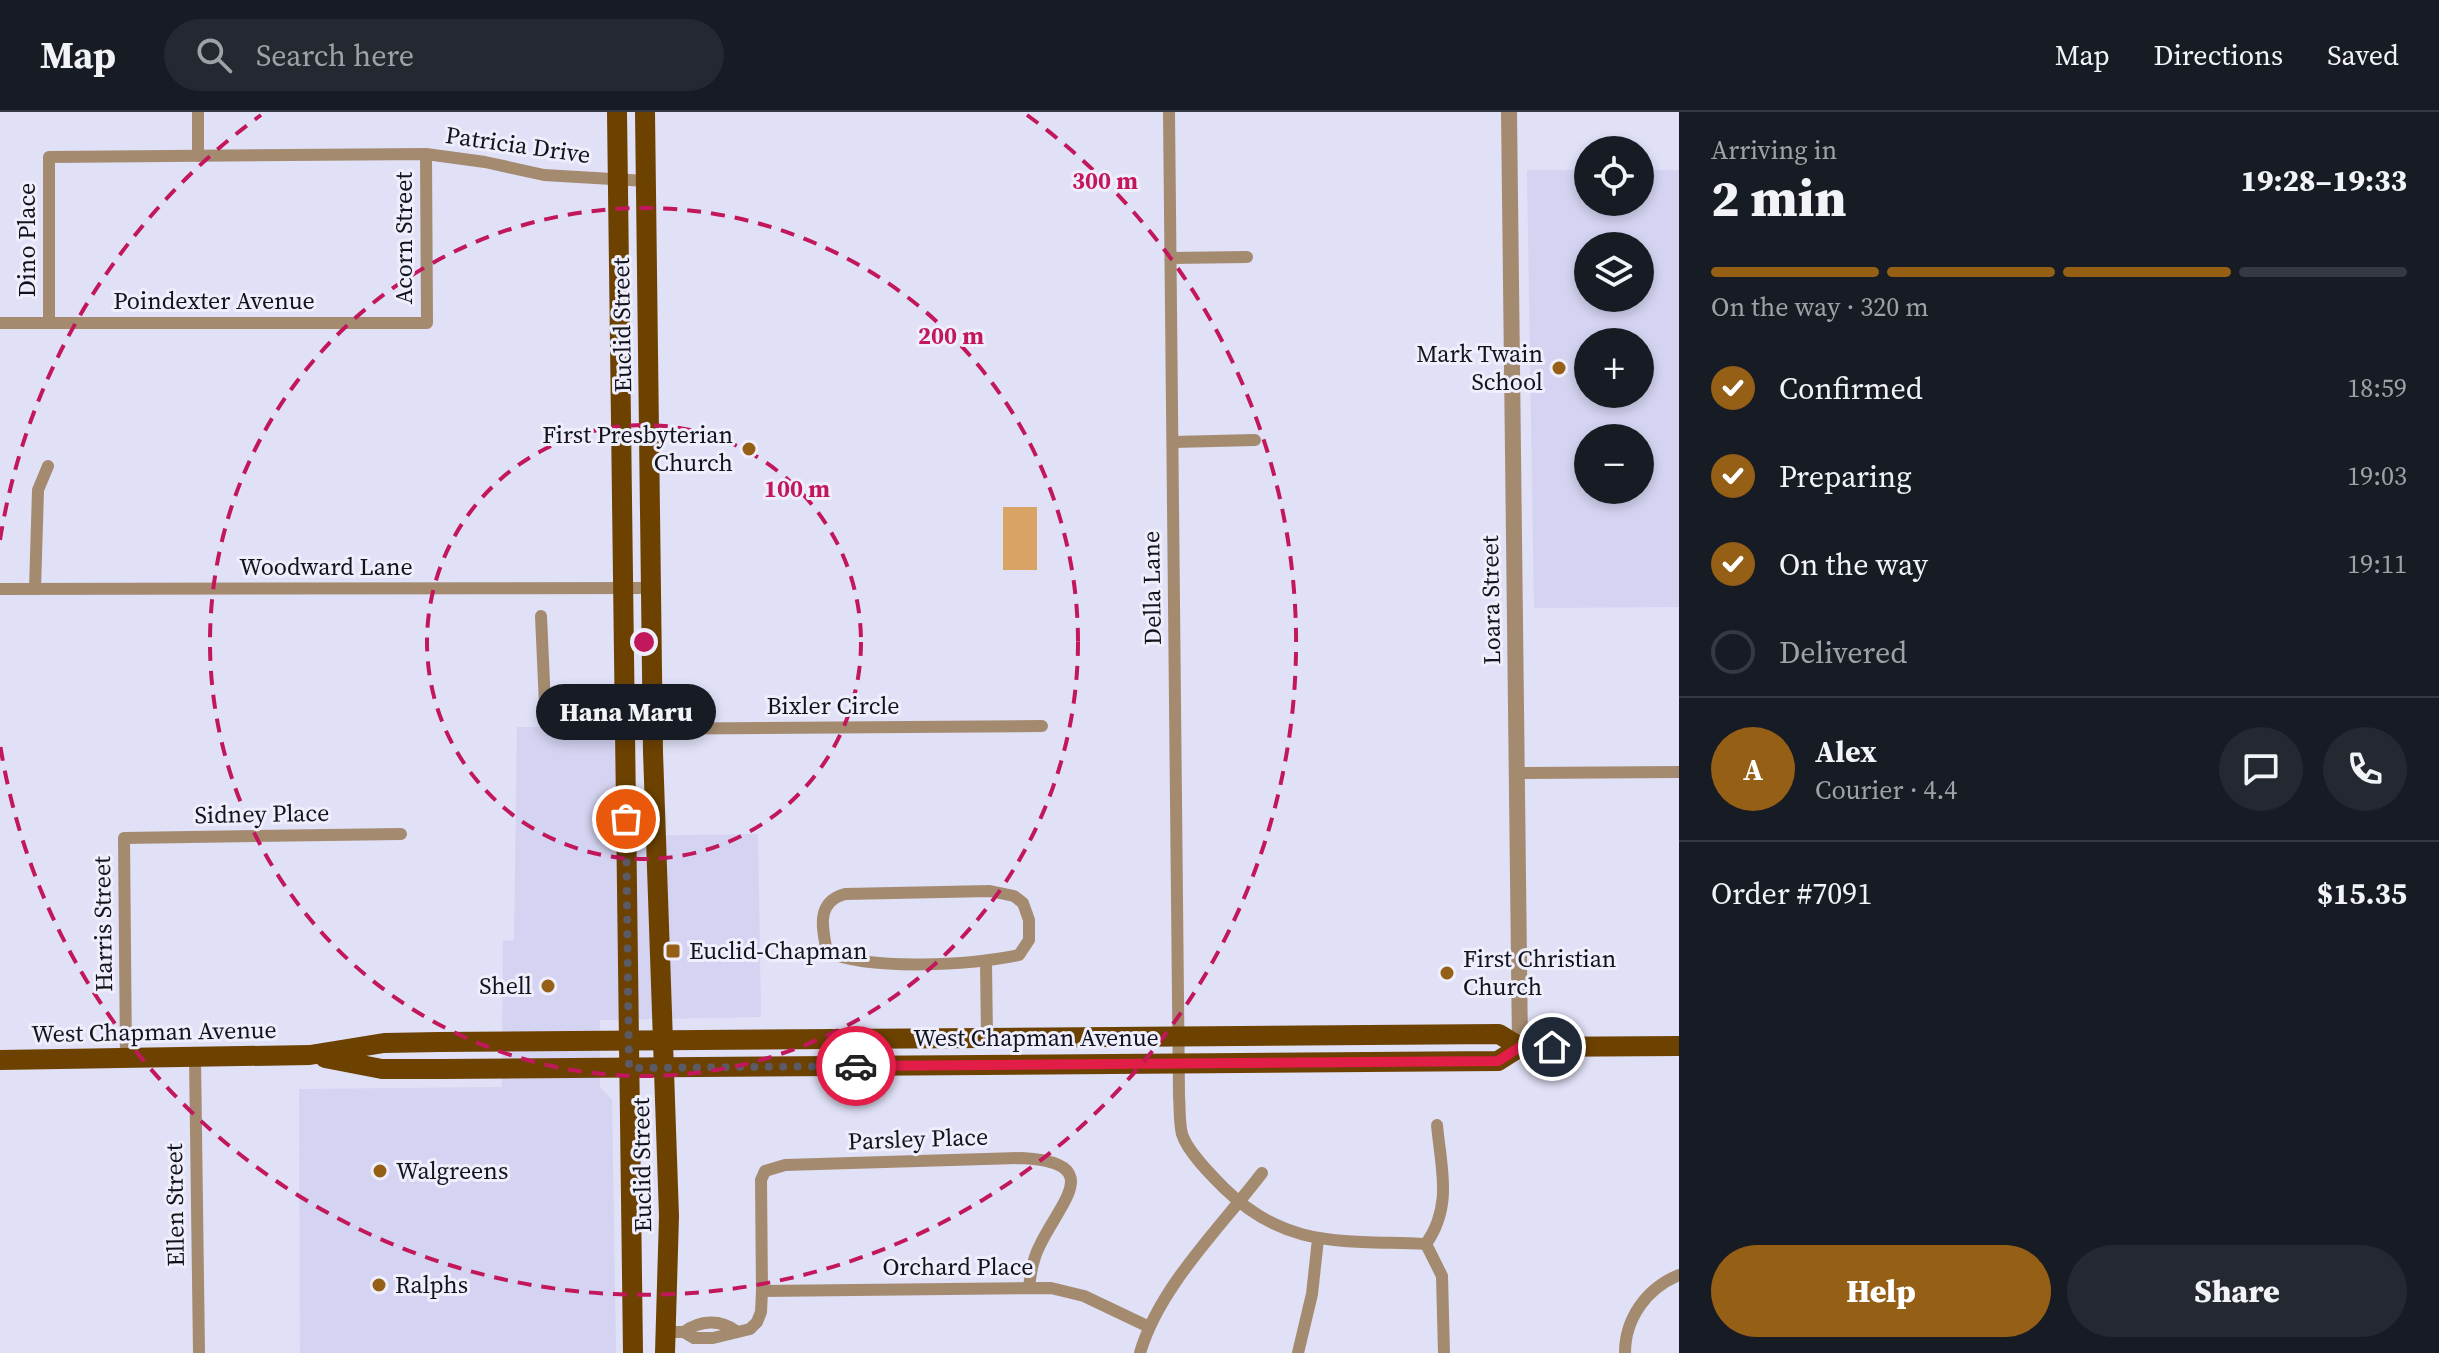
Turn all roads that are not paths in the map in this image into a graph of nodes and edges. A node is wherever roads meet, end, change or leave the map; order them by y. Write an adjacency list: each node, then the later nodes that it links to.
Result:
1 (198, 112): 7 (street)
2 (617, 112): 9 (main road, Euclid Street)
3 (645, 112): 10 (main road, Euclid Street)
4 (1169, 112): 12 (street, Della Lane)
5 (1509, 112): 31 (street, Loara Street)
6 (426, 154): 7 (street, Patricia Drive); 9 (street, Patricia Drive); 15 (street, Acorn Street)
7 (198, 156): 8 (street, Patricia Drive)
8 (49, 157): 14 (street, Dino Place)
9 (618, 181): 10 (street, Patricia Drive); 17 (main road, Euclid Street)
10 (646, 181): 16 (main road, Euclid Street)
11 (1247, 257): 12 (street)
12 (1171, 258): 19 (street, Della Lane)
13 (0, 323): 14 (street, Poindexter Avenue)
14 (49, 323): 15 (street, Poindexter Avenue)
15 (427, 323)
16 (648, 376): 17 (main road); 21 (main road, Euclid Street)
17 (620, 377): 24 (main road, Euclid Street)
18 (1255, 440): 19 (street)
19 (1173, 442): 35 (street, Della Lane)
20 (48, 466): 23 (street)
21 (651, 588): 24 (street, Woodward Lane); 29 (main road, Euclid Street)
22 (0, 589): 23 (street, Woodward Lane)
23 (35, 589): 24 (street, Woodward Lane)
24 (623, 589): 26 (main road, Euclid Street)
25 (541, 616): 26 (street)
26 (624, 703): 28 (main road, Euclid Street)
27 (1042, 726): 29 (street, Bixler Circle)
28 (625, 729): 29 (street, Bixler Circle); 38 (main road, Euclid Street)
29 (653, 729): 37 (main road, Euclid Street)
30 (1679, 772): 31 (street)
31 (1517, 773): 40 (street, Loara Street)
32 (401, 834): 33 (street, Sidney Place)
33 (124, 838): 43 (street, Harris Street)
34 (986, 962): 34 (street); 36 (street)
35 (1179, 1036): 36 (main road, West Chapman Avenue); 40 (main road, West Chapman Avenue); 45 (street, Della Lane)
36 (987, 1038): 37 (main road, West Chapman Avenue); 46 (main road)
37 (665, 1041): 38 (main road, West Chapman Avenue); 48 (main road, Euclid Street)
38 (629, 1042): 41 (main road, West Chapman Avenue); 47 (main road, Euclid Street)
39 (1679, 1046): 40 (main road, West Chapman Avenue)
40 (1520, 1047): 45 (main road, West Chapman Avenue)
41 (310, 1055): 42 (main road, West Chapman Avenue); 47 (main road, West Chapman Avenue)
42 (195, 1057): 43 (main road, West Chapman Avenue); 60 (street, Ellen Street)
43 (126, 1058): 44 (main road, West Chapman Avenue)
44 (0, 1060)
45 (1179, 1063): 46 (main road, West Chapman Avenue); 51 (street, Della Lane)
46 (988, 1065): 48 (main road, West Chapman Avenue)
47 (629, 1068): 48 (main road, West Chapman Avenue); 55 (main road, Euclid Street)
48 (666, 1068): 59 (main road, Euclid Street)
49 (1437, 1125): 53 (street)
50 (1262, 1173): 51 (street)
51 (1239, 1203): 52 (street, Della Lane); 58 (street)
52 (1318, 1239): 53 (street, Della Lane); 64 (street)
53 (1426, 1244): 65 (street)
54 (1679, 1275): 66 (street)
55 (632, 1277): 61 (main road, Euclid Street); 62 (main road)
56 (1029, 1287): 57 (street, Orchard Place); 57 (street, Parsley Place); 58 (street, Orchard Place)
57 (762, 1291): 59 (street)
58 (1147, 1326): 63 (street)
59 (671, 1339)
60 (199, 1353)
61 (633, 1353)
62 (648, 1353)
63 (1140, 1353)
64 (1298, 1353)
65 (1444, 1353)
66 (1625, 1353)

